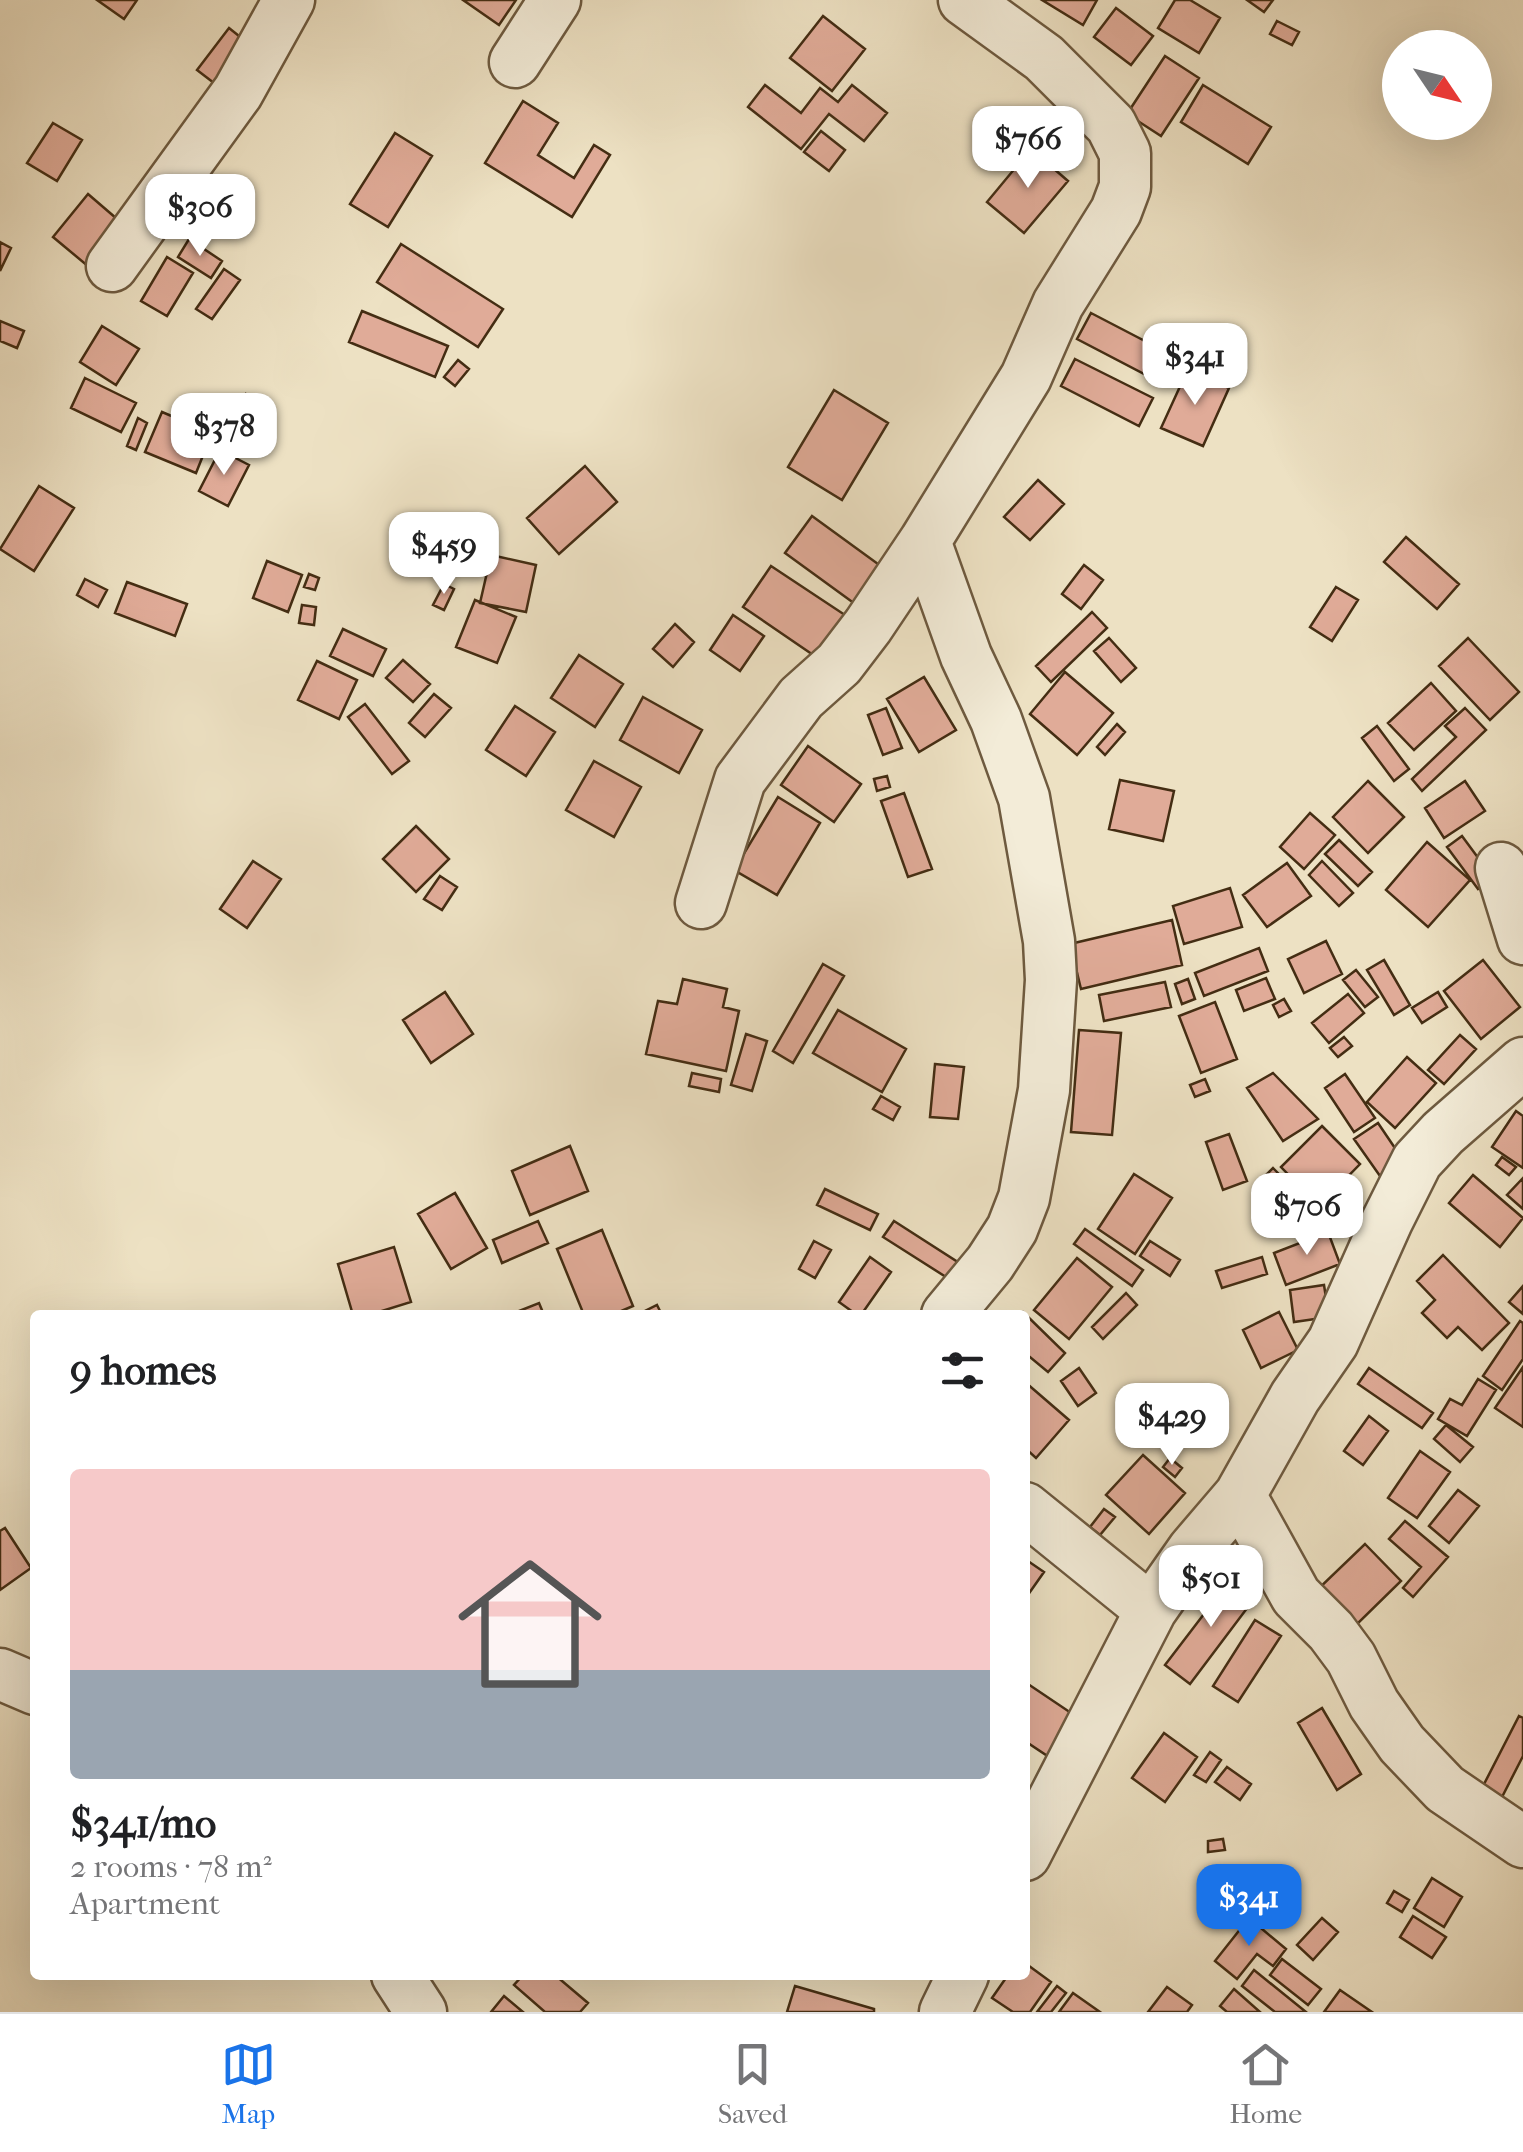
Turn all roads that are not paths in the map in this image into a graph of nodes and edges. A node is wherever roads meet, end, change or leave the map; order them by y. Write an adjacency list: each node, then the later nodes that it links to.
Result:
1 (289, 0): 5 (street)
2 (554, 0): 4 (street)
3 (964, 0): 6 (street)
4 (515, 62)
5 (112, 266)
6 (925, 540): 8 (street); 11 (street)
7 (1501, 868): 9 (street)
8 (701, 904)
9 (1523, 939)
10 (1523, 1064): 12 (street)
11 (951, 1310)
12 (1240, 1496): 14 (street); 17 (street)
13 (1030, 1512): 14 (street)
14 (1151, 1610): 18 (street)
15 (0, 1674): 16 (street)
16 (30, 1687)
17 (1523, 1842)
18 (1030, 1845)
19 (400, 1980): 21 (street)
20 (961, 1980): 22 (street)
21 (421, 2012)
22 (945, 2012)

